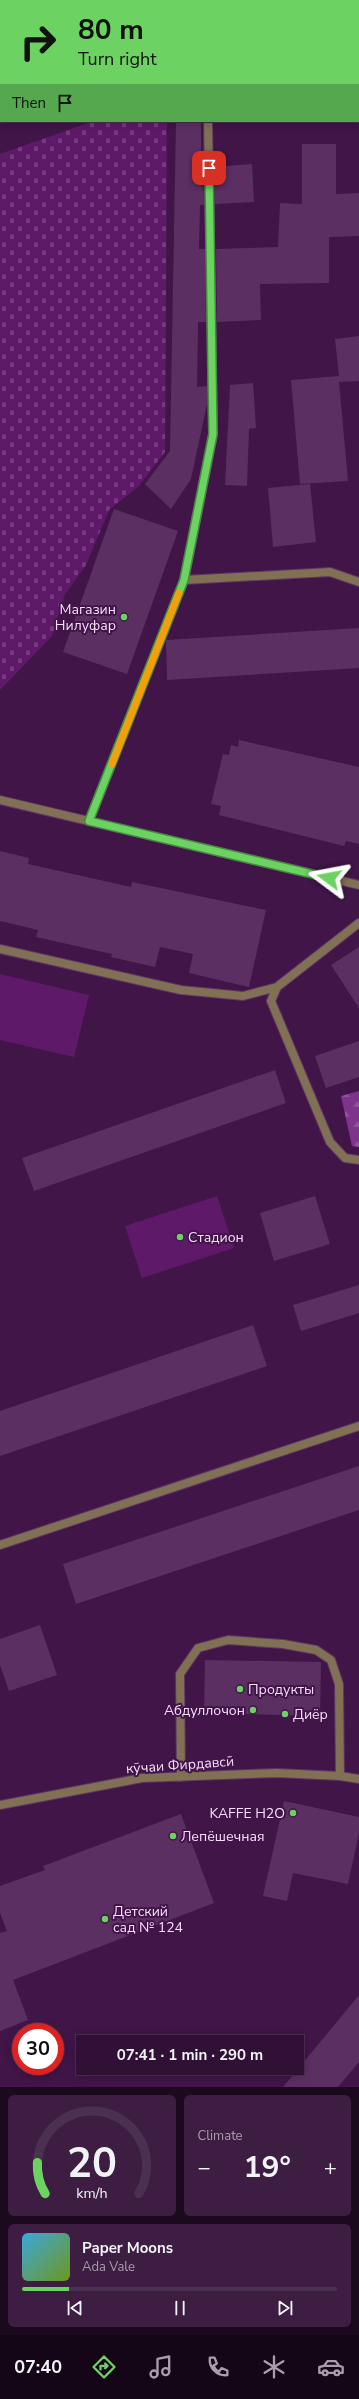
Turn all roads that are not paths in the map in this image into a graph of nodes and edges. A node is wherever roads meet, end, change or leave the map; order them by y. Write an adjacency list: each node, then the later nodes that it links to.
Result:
1 (208, 122): 2 (street)
2 (184, 580): 3 (street); 5 (street)
3 (359, 582)
4 (0, 800): 5 (street)
5 (89, 821): 6 (street)
6 (359, 885)
7 (359, 923): 9 (street)
8 (0, 949): 9 (street)
9 (277, 987): 10 (street)
10 (359, 1160)
11 (359, 1426): 12 (street)
12 (0, 1545)
13 (340, 1776): 14 (street, кӯчаи Фирдавсӣ); 14 (street); 15 (street, кӯчаи Фирдавсӣ)
14 (180, 1777): 16 (street, кӯчаи Фирдавсӣ)
15 (359, 1779)
16 (0, 1805)

